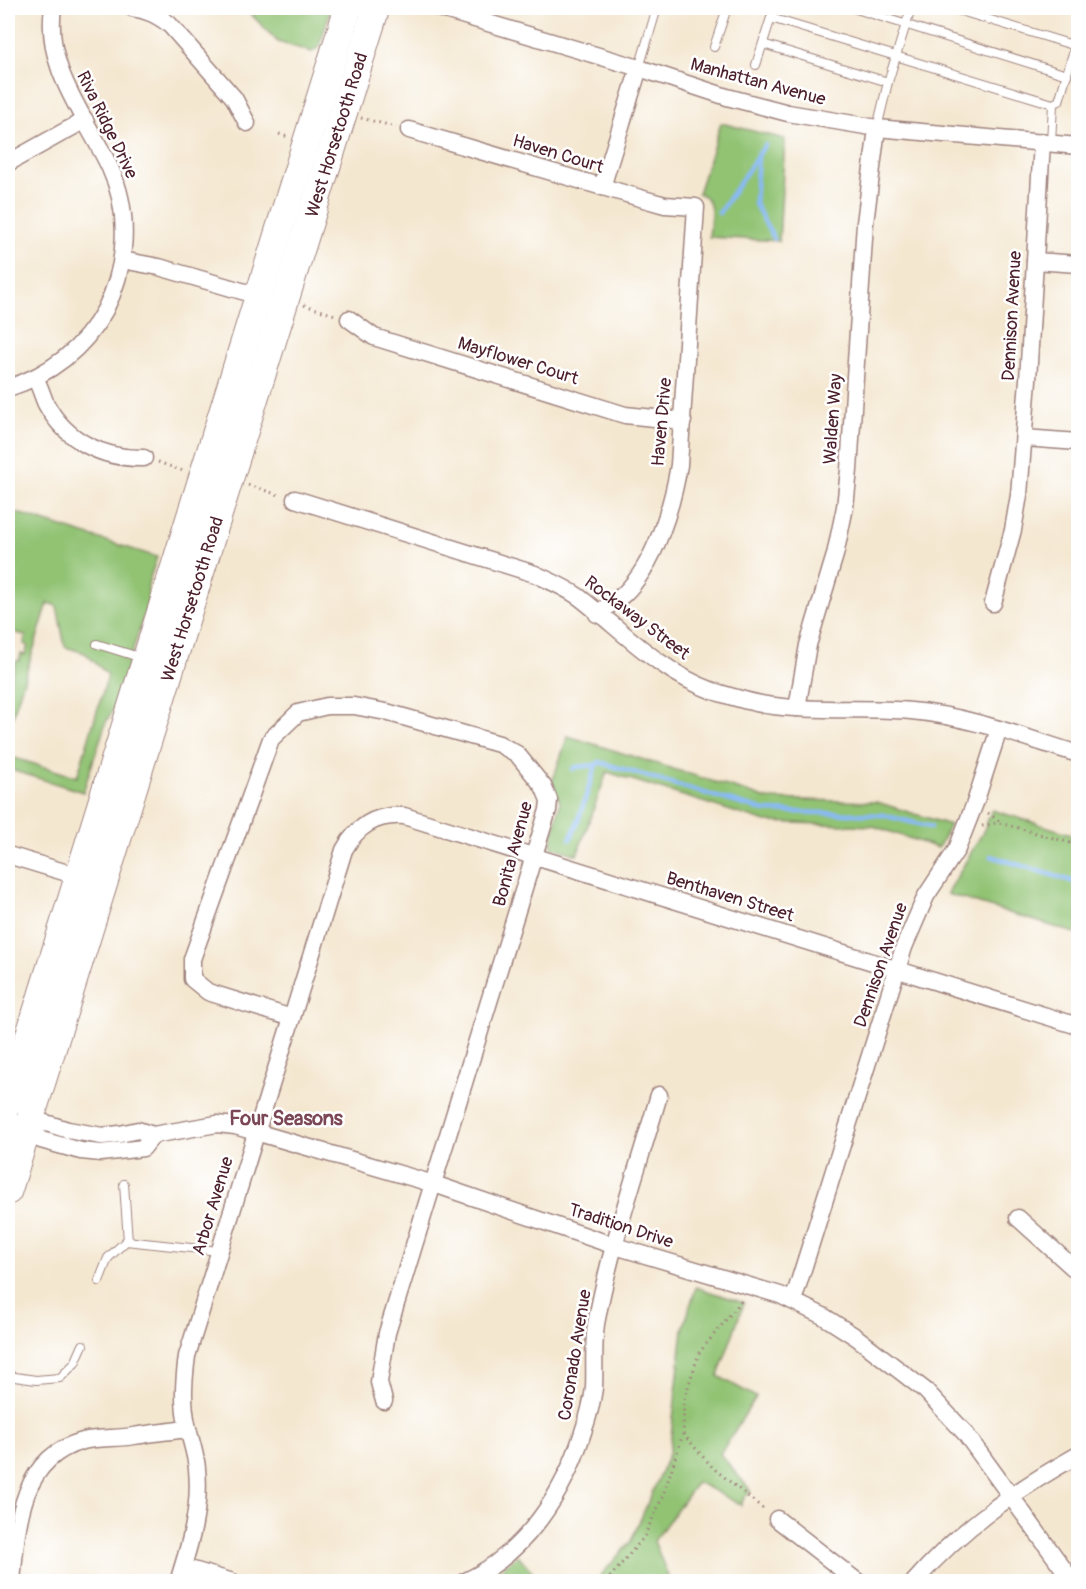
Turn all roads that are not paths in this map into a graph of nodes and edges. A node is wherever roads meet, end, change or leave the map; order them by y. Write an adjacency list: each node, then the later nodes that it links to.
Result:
1 (53, 8): 26 (street, Riva Ridge Drive)
2 (132, 8): 27 (street)
3 (348, 8): 38 (main road, West Horsetooth Road)
4 (375, 8): 50 (main road, West Horsetooth Road)
5 (438, 8): 22 (street, Manhattan Avenue)
6 (657, 8): 22 (lane)
7 (727, 8): 19 (lane)
8 (774, 8): 14 (lane)
9 (853, 8): 15 (lane)
10 (911, 8): 15 (lane)
11 (951, 8): 18 (lane)
12 (1070, 8): 13 (lane)
13 (1078, 11)
14 (771, 18): 17 (lane); 20 (lane)
15 (906, 24): 20 (lane); 23 (lane)
16 (1078, 36): 18 (lane)
17 (763, 44): 21 (lane); 24 (lane)
18 (1076, 46): 23 (lane)
19 (714, 47)
20 (896, 57): 24 (lane); 25 (lane)
21 (756, 65)
22 (639, 68): 28 (street, Manhattan Avenue); 33 (street)
23 (1067, 75): 25 (lane)
24 (888, 82): 28 (lane)
25 (1053, 104): 30 (lane)
26 (84, 120): 32 (street); 35 (street, Riva Ridge Drive)
27 (247, 123)
28 (877, 128): 30 (street, Manhattan Avenue); 51 (street, Walden Way)
29 (410, 130): 33 (street, Haven Court)
30 (1047, 142): 31 (street, Manhattan Avenue); 36 (street, Dennison Avenue)
31 (1078, 146)
32 (8, 163)
33 (602, 188): 34 (street, Haven Court)
34 (696, 207): 42 (street, Haven Drive)
35 (122, 260): 38 (street); 40 (street, Riva Ridge Drive)
36 (1035, 261): 37 (street); 43 (street, Dennison Avenue)
37 (1078, 264)
38 (259, 296): 50 (main road, West Horsetooth Road)
39 (349, 319): 42 (street, Mayflower Court)
40 (35, 378): 41 (street, Riva Ridge Drive); 45 (street)
41 (8, 388)
42 (683, 421): 48 (street, Haven Drive)
43 (1024, 438): 44 (street); 47 (street, Dennison Avenue)
44 (1078, 442)
45 (144, 458)
46 (295, 499): 48 (street, Rockaway Street)
47 (993, 603)
48 (597, 614): 51 (street, Rockaway Street)
49 (97, 644): 50 (lane)
50 (159, 663): 57 (main road, West Horsetooth Road)
51 (797, 708): 52 (street, Rockaway Street)
52 (999, 729): 53 (street); 58 (street, Dennison Avenue)
53 (1078, 754)
54 (369, 822): 56 (street, Benthaven Street); 59 (street, Arbor Avenue)
55 (8, 855): 57 (street)
56 (534, 857): 58 (street, Benthaven Street); 59 (street, Bonita Avenue); 66 (street, Bonita Avenue)
57 (91, 880): 62 (main road, West Horsetooth Road); 63 (main road, West Horsetooth Road)
58 (897, 970): 60 (street, Benthaven Street); 74 (street, Dennison Avenue)
59 (292, 1018): 64 (street, Arbor Avenue)
60 (1078, 1026)
61 (659, 1095): 70 (street, Coronado Avenue)
62 (8, 1104)
63 (18, 1124): 64 (street, Tradition Drive); 67 (main road, West Horsetooth Road)
64 (256, 1132): 66 (street, Tradition Drive); 71 (street, Arbor Avenue)
65 (124, 1184): 69 (lane)
66 (434, 1184): 70 (street, Tradition Drive); 77 (street, Bonita Avenue)
67 (8, 1191)
68 (1017, 1218): 72 (street)
69 (128, 1241): 71 (lane); 73 (lane)
70 (615, 1246): 74 (street, Tradition Drive); 85 (street, Coronado Avenue)
71 (219, 1251): 78 (street, Arbor Avenue)
72 (1078, 1272)
73 (99, 1281)
74 (794, 1301): 80 (street, Tradition Drive)
75 (83, 1345): 76 (lane)
76 (8, 1376)
77 (384, 1401)
78 (188, 1429): 82 (street, Arbor Avenue); 83 (street)
79 (1078, 1455): 80 (street)
80 (1011, 1494): 87 (street); 88 (street, Tradition Drive)
81 (777, 1520): 86 (street)
82 (180, 1574): 84 (street)
83 (12, 1581)
84 (233, 1581)
85 (464, 1581)
86 (858, 1581)
87 (914, 1581)
88 (1073, 1581)

